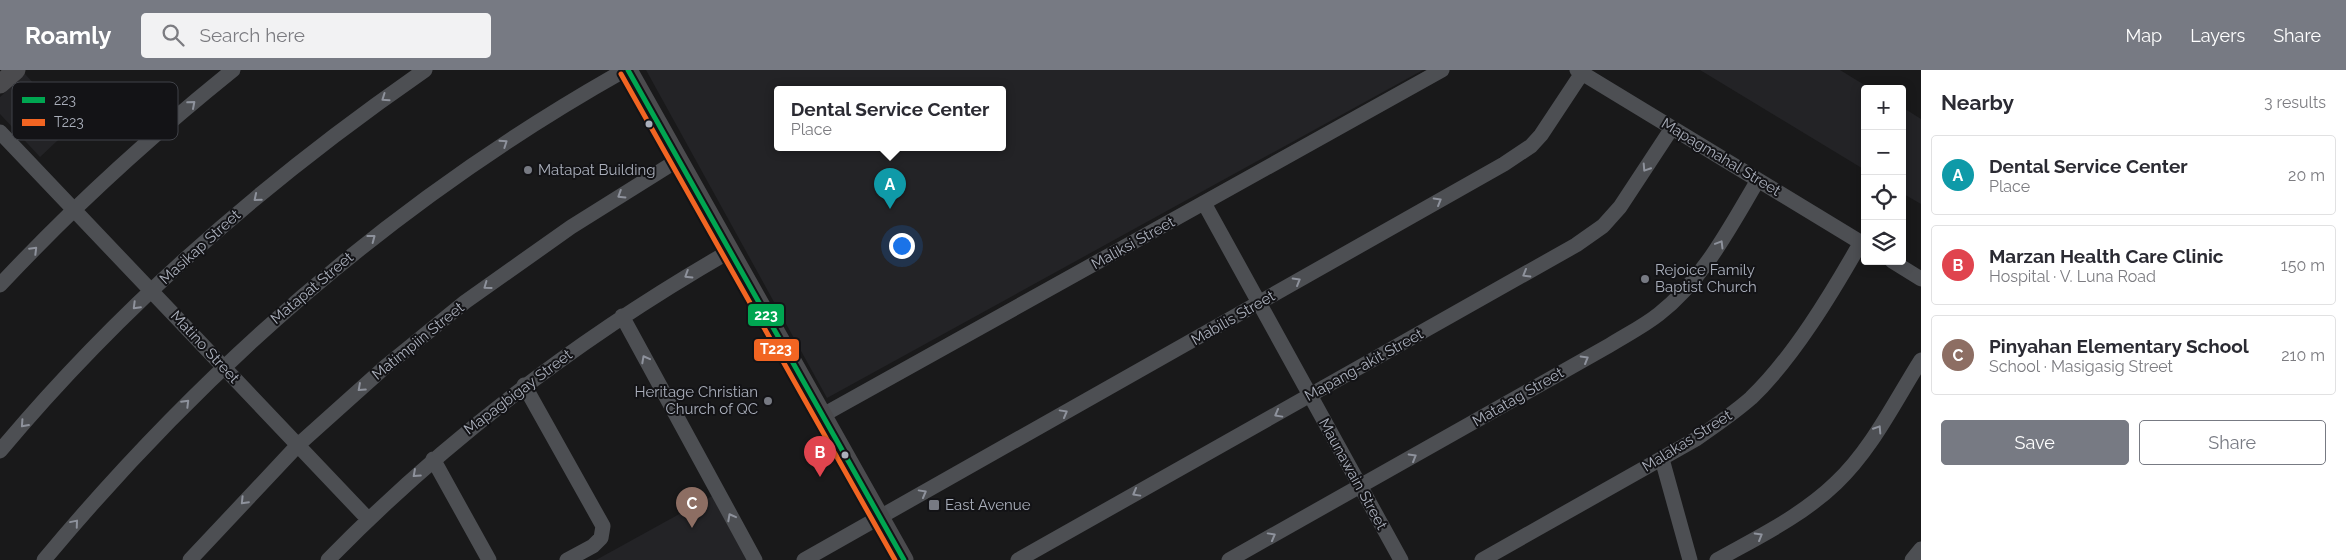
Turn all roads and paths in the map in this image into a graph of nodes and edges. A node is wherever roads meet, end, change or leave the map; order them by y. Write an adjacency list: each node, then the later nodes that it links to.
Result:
1 (16, 70): 7 (main road)
2 (234, 70): 8 (street, one-way to 2)
3 (425, 70): 22 (street, Masikap Street, one-way to 22)
4 (626, 70): 12 (main road); 26 (street, Matapat Street, one-way to 4)
5 (1442, 70): 14 (street, Maliksi Street)
6 (1580, 71): 9 (street, Mapagmahal Street); 23 (street, Mabilis Street, one-way to 6)
7 (0, 84)
8 (178, 117)
9 (1672, 128): 13 (street, Mapagmahal Street); 28 (street, Mapang-akit Street, one-way to 28)
10 (0, 132): 15 (street, Matino Street)
11 (151, 140): 15 (street, one-way to 11)
12 (678, 160): 18 (main road); 30 (street, Matimpiin Street, one-way to 30)
13 (1758, 180): 16 (street, Mapagmahal Street); 34 (street, Matatag Street, one-way to 13)
14 (1204, 203): 23 (street, Maunawain Street); 29 (street, Maliksi Street)
15 (75, 209): 21 (street, one-way to 15); 22 (street, Matino Street)
16 (1861, 242)
17 (1861, 246): 32 (street, Malakas Street)
18 (730, 251): 24 (street, Mapagbigay Street, one-way to 24); 29 (main road)
19 (1898, 265): 20 (street)
20 (1921, 279)
21 (0, 285)
22 (152, 291): 26 (street, Matino Street); 31 (street, Masikap Street, one-way to 31)
23 (1260, 303): 28 (street, Maunawain Street); 35 (street, Mabilis Street, one-way to 23)
24 (622, 316): 27 (street, Mapagbigay Street); 43 (street, one-way to 24)
25 (1921, 360): 51 (street, one-way to 25)
26 (223, 366): 30 (street, Matino Street); 38 (street, Matapat Street, one-way to 26)
27 (524, 385): 33 (street, Mapagbigay Street); 42 (street)
28 (1310, 396): 34 (street, Maunawain Street); 46 (street, Mapang-akit Street, one-way to 46)
29 (823, 415): 35 (main road)
30 (298, 445): 36 (street, Matino Street); 39 (street, Matimpiin Street, one-way to 39)
31 (0, 451)
32 (1662, 458): 49 (street, Malakas Street); 50 (street)
33 (433, 459): 36 (street, Mapagbigay Street, one-way to 36); 41 (street)
34 (1360, 487): 47 (street, Matatag Street, one-way to 34); 48 (street, Maunawain Street)
35 (880, 517): 44 (street, Mabilis Street); 45 (main road)
36 (368, 519): 40 (street, Mapagbigay Street)
37 (1921, 549): 52 (street)
38 (44, 560)
39 (190, 560)
40 (328, 560)
41 (489, 560)
42 (567, 560)
43 (754, 560)
44 (804, 560)
45 (904, 560)
46 (1018, 560)
47 (1229, 560)
48 (1401, 560)
49 (1482, 560)
50 (1690, 560)
51 (1717, 560)
52 (1912, 560)

